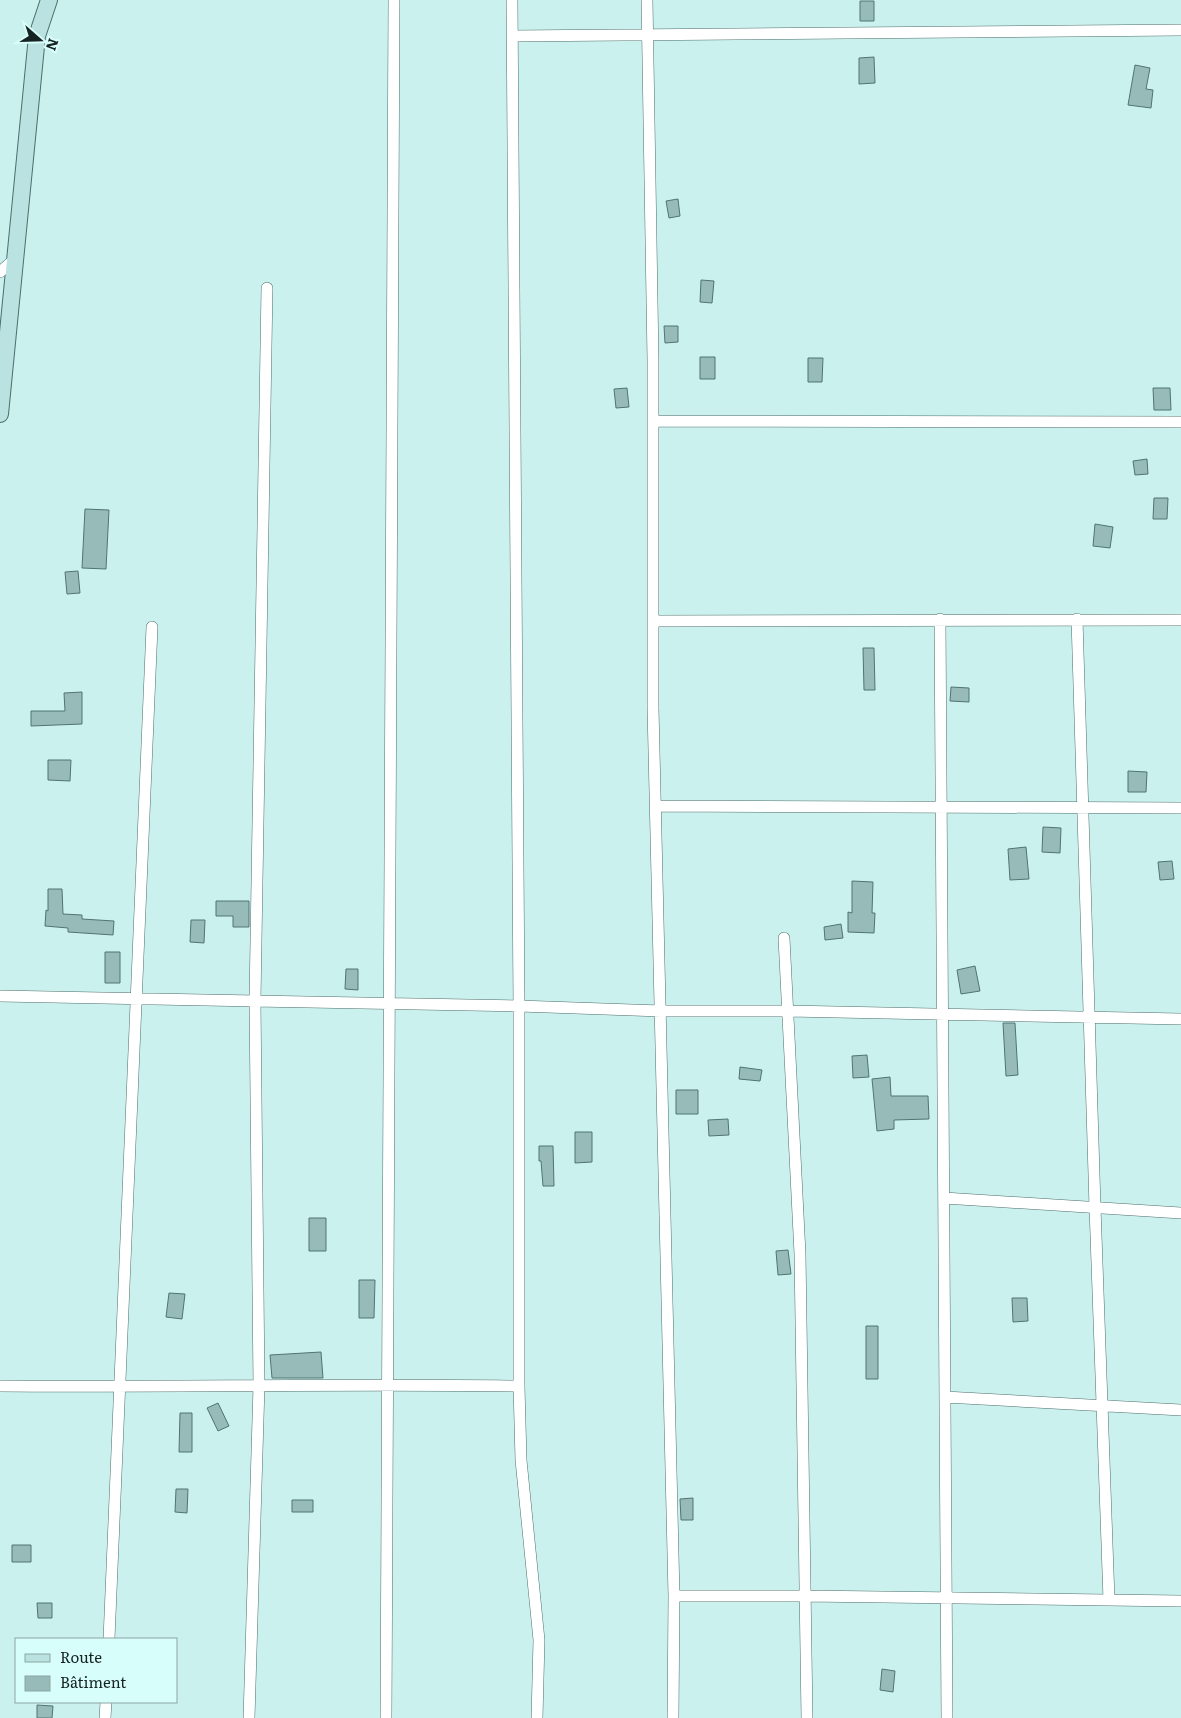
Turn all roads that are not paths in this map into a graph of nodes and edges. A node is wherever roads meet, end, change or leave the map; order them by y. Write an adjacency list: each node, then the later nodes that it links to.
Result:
1 (49, 0): 8 (street)
2 (394, 0): 27 (street)
3 (512, 0): 6 (street)
4 (647, 0): 7 (street)
5 (1181, 30): 7 (street)
6 (512, 36): 7 (street); 28 (street)
7 (648, 36): 12 (street)
8 (15, 259): 9 (street); 11 (street)
9 (0, 272)
10 (267, 288): 26 (street)
11 (0, 414)
12 (653, 421): 13 (street); 17 (street)
13 (1181, 422)
14 (940, 620): 15 (street); 17 (street); 20 (street)
15 (1077, 620): 16 (street); 21 (street)
16 (1181, 620)
17 (653, 621): 19 (street)
18 (152, 627): 25 (street)
19 (656, 806): 20 (street); 29 (street)
20 (941, 807): 21 (street); 31 (street)
21 (1083, 808): 22 (street); 32 (street)
22 (1181, 808)
23 (784, 938): 30 (street)
24 (0, 996): 25 (street)
25 (137, 999): 26 (street); 39 (street)
26 (255, 1001): 27 (street); 40 (street)
27 (390, 1004): 28 (street); 37 (street)
28 (519, 1006): 29 (street); 41 (street)
29 (661, 1011): 30 (street); 45 (street)
30 (788, 1011): 31 (street); 46 (street)
31 (943, 1014): 32 (street); 34 (street)
32 (1088, 1017): 33 (street); 35 (street)
33 (1181, 1019)
34 (944, 1198): 35 (street); 42 (street)
35 (1095, 1207): 36 (street); 43 (street)
36 (1181, 1213)
37 (388, 1384): 40 (street); 41 (street); 54 (street)
38 (0, 1386): 39 (street)
39 (120, 1386): 40 (street); 50 (street)
40 (260, 1386): 53 (street)
41 (519, 1386): 55 (street)
42 (945, 1398): 43 (street); 47 (street)
43 (1102, 1406): 44 (street); 48 (street)
44 (1181, 1410)
45 (674, 1596): 46 (street); 56 (street)
46 (805, 1596): 47 (street); 57 (street)
47 (946, 1598): 48 (street); 58 (street)
48 (1109, 1600): 49 (street)
49 (1181, 1601)
50 (109, 1638)
51 (106, 1703): 52 (street)
52 (105, 1718)
53 (249, 1718)
54 (386, 1718)
55 (537, 1718)
56 (673, 1718)
57 (806, 1718)
58 (947, 1718)

